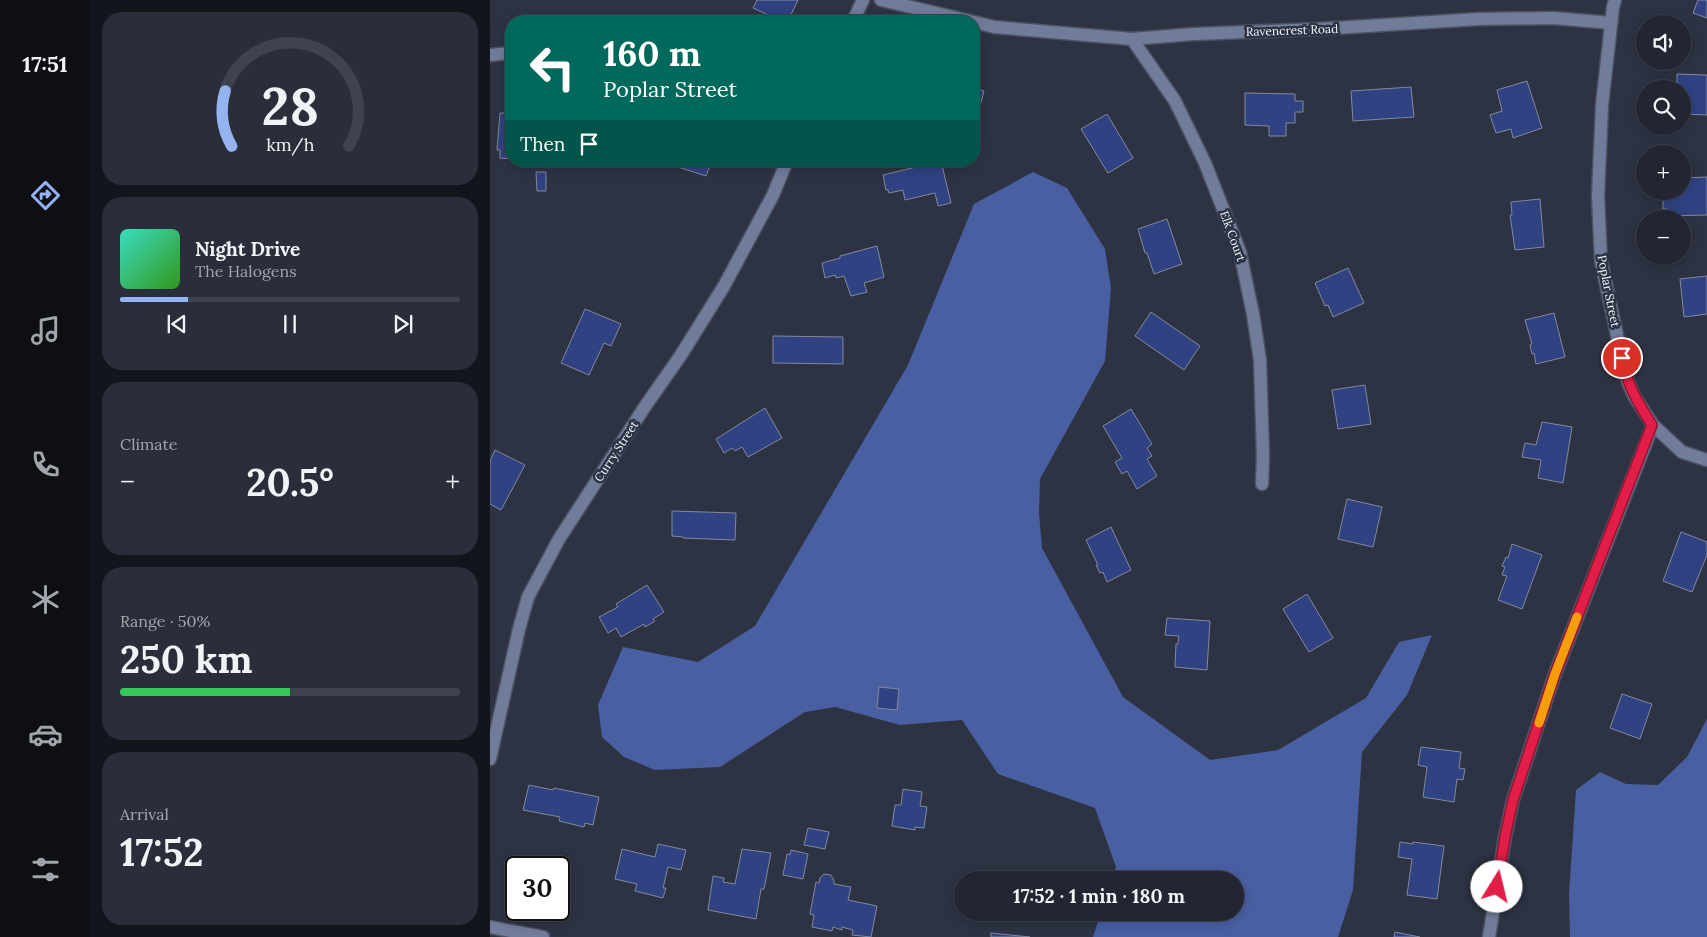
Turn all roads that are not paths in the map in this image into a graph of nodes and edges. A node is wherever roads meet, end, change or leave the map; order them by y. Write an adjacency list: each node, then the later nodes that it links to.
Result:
1 (864, 0): 4 (street)
2 (881, 0): 5 (street, Ravencrest Road)
3 (1616, 0): 6 (street, Poplar Street)
4 (856, 15)
5 (943, 15)
6 (1611, 23): 8 (street, Ravencrest Road); 12 (street, Poplar Street)
7 (980, 24): 8 (street, Ravencrest Road)
8 (1132, 40): 14 (street, Elk Court)
9 (505, 54): 10 (street)
10 (490, 55)
11 (785, 167): 15 (street, Curry Street)
12 (1652, 425): 13 (street, Poplar Street); 18 (street)
13 (1707, 460)
14 (1262, 484)
15 (490, 759)
16 (490, 927): 17 (street)
17 (543, 937)
18 (1489, 937)

